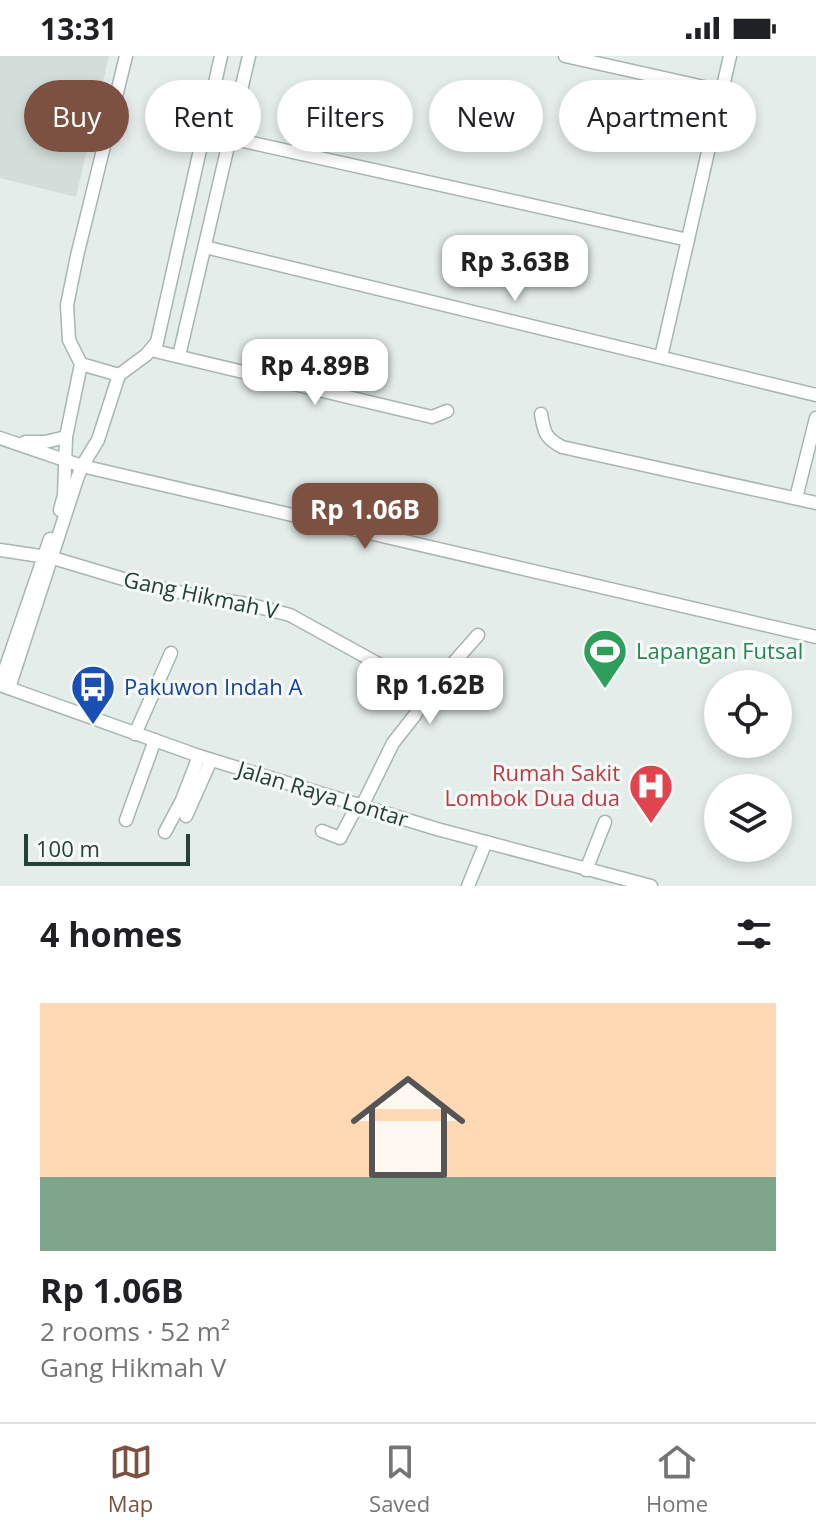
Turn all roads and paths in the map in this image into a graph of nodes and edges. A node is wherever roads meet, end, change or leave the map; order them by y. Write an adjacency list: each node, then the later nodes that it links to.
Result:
1 (126, 56): 17 (street)
2 (221, 56): 14 (street)
3 (249, 56): 6 (street)
4 (565, 56): 7 (street)
5 (730, 56): 8 (street)
6 (243, 80)
7 (673, 80)
8 (725, 80)
9 (261, 145): 12 (street)
10 (227, 152): 13 (street)
11 (708, 152): 12 (street)
12 (688, 240): 16 (street)
13 (205, 247): 15 (street); 16 (street)
14 (157, 342): 15 (street); 18 (street)
15 (179, 356): 20 (street)
16 (661, 357): 19 (street)
17 (81, 364): 18 (street); 23 (street)
18 (119, 375): 27 (street)
19 (816, 395)
20 (447, 411)
21 (541, 414): 28 (street)
22 (816, 418): 28 (street)
23 (66, 437): 25 (street); 26 (street)
24 (0, 438): 25 (street)
25 (13, 442): 26 (street)
26 (65, 460): 27 (street); 31 (street)
27 (82, 466): 31 (street); 33 (street)
28 (796, 498): 29 (street)
29 (816, 503)
30 (0, 550): 31 (street, Gang Hikmah V)
31 (49, 557): 35 (street); 36 (street, Gang Hikmah V)
32 (478, 635): 36 (street)
33 (816, 637)
34 (171, 653): 37 (street)
35 (3, 686): 37 (street, Jalan Raya Lontar)
36 (426, 694): 40 (street)
37 (135, 734): 38 (street, Jalan Raya Lontar)
38 (153, 744): 39 (street, Jalan Raya Lontar); 42 (street)
39 (205, 758): 40 (street, Jalan Raya Lontar); 41 (street); 45 (street)
40 (360, 805): 44 (street); 46 (street, Jalan Raya Lontar)
41 (186, 816)
42 (126, 820)
43 (605, 822): 47 (street)
44 (322, 831)
45 (165, 832)
46 (486, 842): 47 (street, Jalan Raya Lontar); 48 (street)
47 (586, 870): 49 (street, Jalan Raya Lontar)
48 (468, 886)
49 (651, 886)

